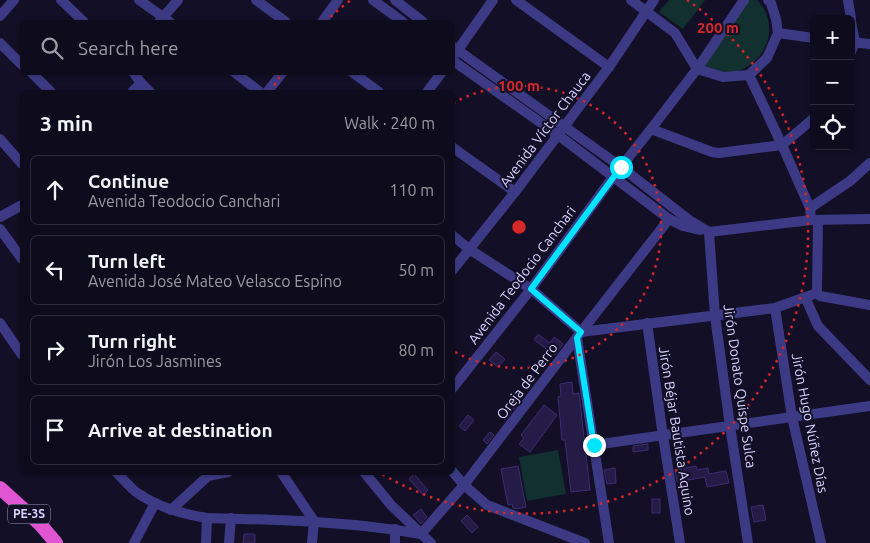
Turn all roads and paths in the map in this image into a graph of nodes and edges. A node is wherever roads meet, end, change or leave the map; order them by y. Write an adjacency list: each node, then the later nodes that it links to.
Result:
1 (14, 0): 18 (street)
2 (61, 0): 19 (street)
3 (139, 0): 20 (street)
4 (178, 0): 21 (street)
5 (256, 0): 22 (street)
6 (338, 0): 23 (street)
7 (373, 0): 24 (street)
8 (395, 0): 25 (street)
9 (493, 0): 31 (street)
10 (516, 0): 34 (street)
11 (631, 0): 16 (street)
12 (654, 0): 16 (street, Avenida Víctor Chauca)
13 (744, 0): 35 (street, Avenida Teodocio Canchari)
14 (768, 0): 26 (street)
15 (848, 0): 17 (street)
16 (646, 11): 34 (street, Avenida Víctor Chauca); 35 (street)
17 (850, 15)
18 (0, 16)
19 (82, 20)
20 (163, 20)
21 (165, 20)
22 (283, 20)
23 (323, 20)
24 (400, 20)
25 (420, 20)
26 (778, 33): 27 (street); 42 (street)
27 (810, 37)
28 (0, 42): 33 (street)
29 (870, 44): 30 (street)
30 (855, 45)
31 (455, 52)
32 (455, 54): 52 (street)
33 (20, 62)
34 (609, 67): 52 (street, Avenida Víctor Chauca)
35 (697, 69): 42 (street); 53 (street, Avenida Teodocio Canchari)
36 (34, 75): 44 (street)
37 (135, 75): 43 (street)
38 (238, 75): 47 (street)
39 (281, 75): 48 (street)
40 (356, 75): 49 (street)
41 (440, 75): 50 (street)
42 (749, 75): 55 (street)
43 (141, 83): 45 (street); 46 (street)
44 (49, 90)
45 (134, 90)
46 (148, 90)
47 (257, 90)
48 (269, 90)
49 (376, 90)
50 (428, 90)
51 (810, 121): 55 (street)
52 (561, 130): 59 (street); 60 (street); 61 (street, Avenida Víctor Chauca)
53 (651, 130): 55 (street); 59 (street, Avenida Teodocio Canchari)
54 (1, 142): 57 (street)
55 (782, 145): 63 (street)
56 (455, 149): 61 (street)
57 (20, 162)
58 (870, 163): 63 (street)
59 (621, 167): 60 (street, Avenida Teodocio Canchari); 69 (street)
60 (613, 177): 65 (street); 74 (street, Avenida Teodocio Canchari)
61 (515, 192): 71 (street, Avenida Víctor Chauca)
62 (20, 206): 64 (street)
63 (810, 208): 67 (street)
64 (0, 217)
65 (670, 219): 69 (street); 82 (street, Oreja de Perro)
66 (870, 219): 67 (street)
67 (815, 220): 69 (street); 75 (street)
68 (0, 229): 72 (street)
69 (709, 232): 79 (street, Jirón Donato Quispe Sulca)
70 (455, 237): 71 (street)
71 (470, 249): 73 (street, Avenida Víctor Chauca); 74 (street)
72 (20, 257)
73 (455, 267)
74 (531, 289): 82 (street); 85 (street, Avenida Teodocio Canchari)
75 (817, 292): 76 (street); 77 (street)
76 (805, 297): 78 (street); 84 (street)
77 (870, 304)
78 (775, 308): 79 (street); 87 (street, Jirón Hugo Núñez Días)
79 (715, 316): 81 (street); 88 (street, Jirón Donato Quispe Sulca)
80 (0, 322): 83 (street)
81 (647, 324): 82 (street); 89 (street, Jirón Béjar Bautista Aquino)
82 (579, 335): 90 (street); 96 (street, Oreja de Perro)
83 (20, 352)
84 (870, 380)
85 (455, 385)
86 (870, 406): 87 (street)
87 (792, 416): 88 (street); 116 (street, Jirón Hugo Núñez Días)
88 (730, 426): 89 (street); 115 (street, Jirón Donato Quispe Sulca)
89 (663, 436): 90 (street); 114 (street, Jirón Béjar Bautista Aquino)
90 (594, 445): 113 (street)
91 (455, 474): 96 (street)
92 (119, 475): 98 (street)
93 (205, 475): 99 (street)
94 (283, 475): 102 (street)
95 (367, 475): 104 (street)
96 (464, 485): 104 (street, Oreja de Perro); 112 (street)
97 (0, 488): 105 (highway, PE-3S)
98 (155, 503): 99 (street); 106 (street)
99 (171, 510): 100 (street)
100 (206, 518): 101 (street); 107 (street)
101 (230, 518): 102 (street); 108 (street)
102 (314, 521): 103 (street); 109 (street)
103 (395, 529): 104 (street); 110 (street)
104 (421, 534): 111 (street)
105 (56, 543)
106 (134, 543)
107 (206, 543)
108 (229, 543)
109 (312, 543)
110 (394, 543)
111 (430, 543)
112 (585, 543)
113 (609, 543)
114 (680, 543)
115 (748, 543)
116 (821, 543)

